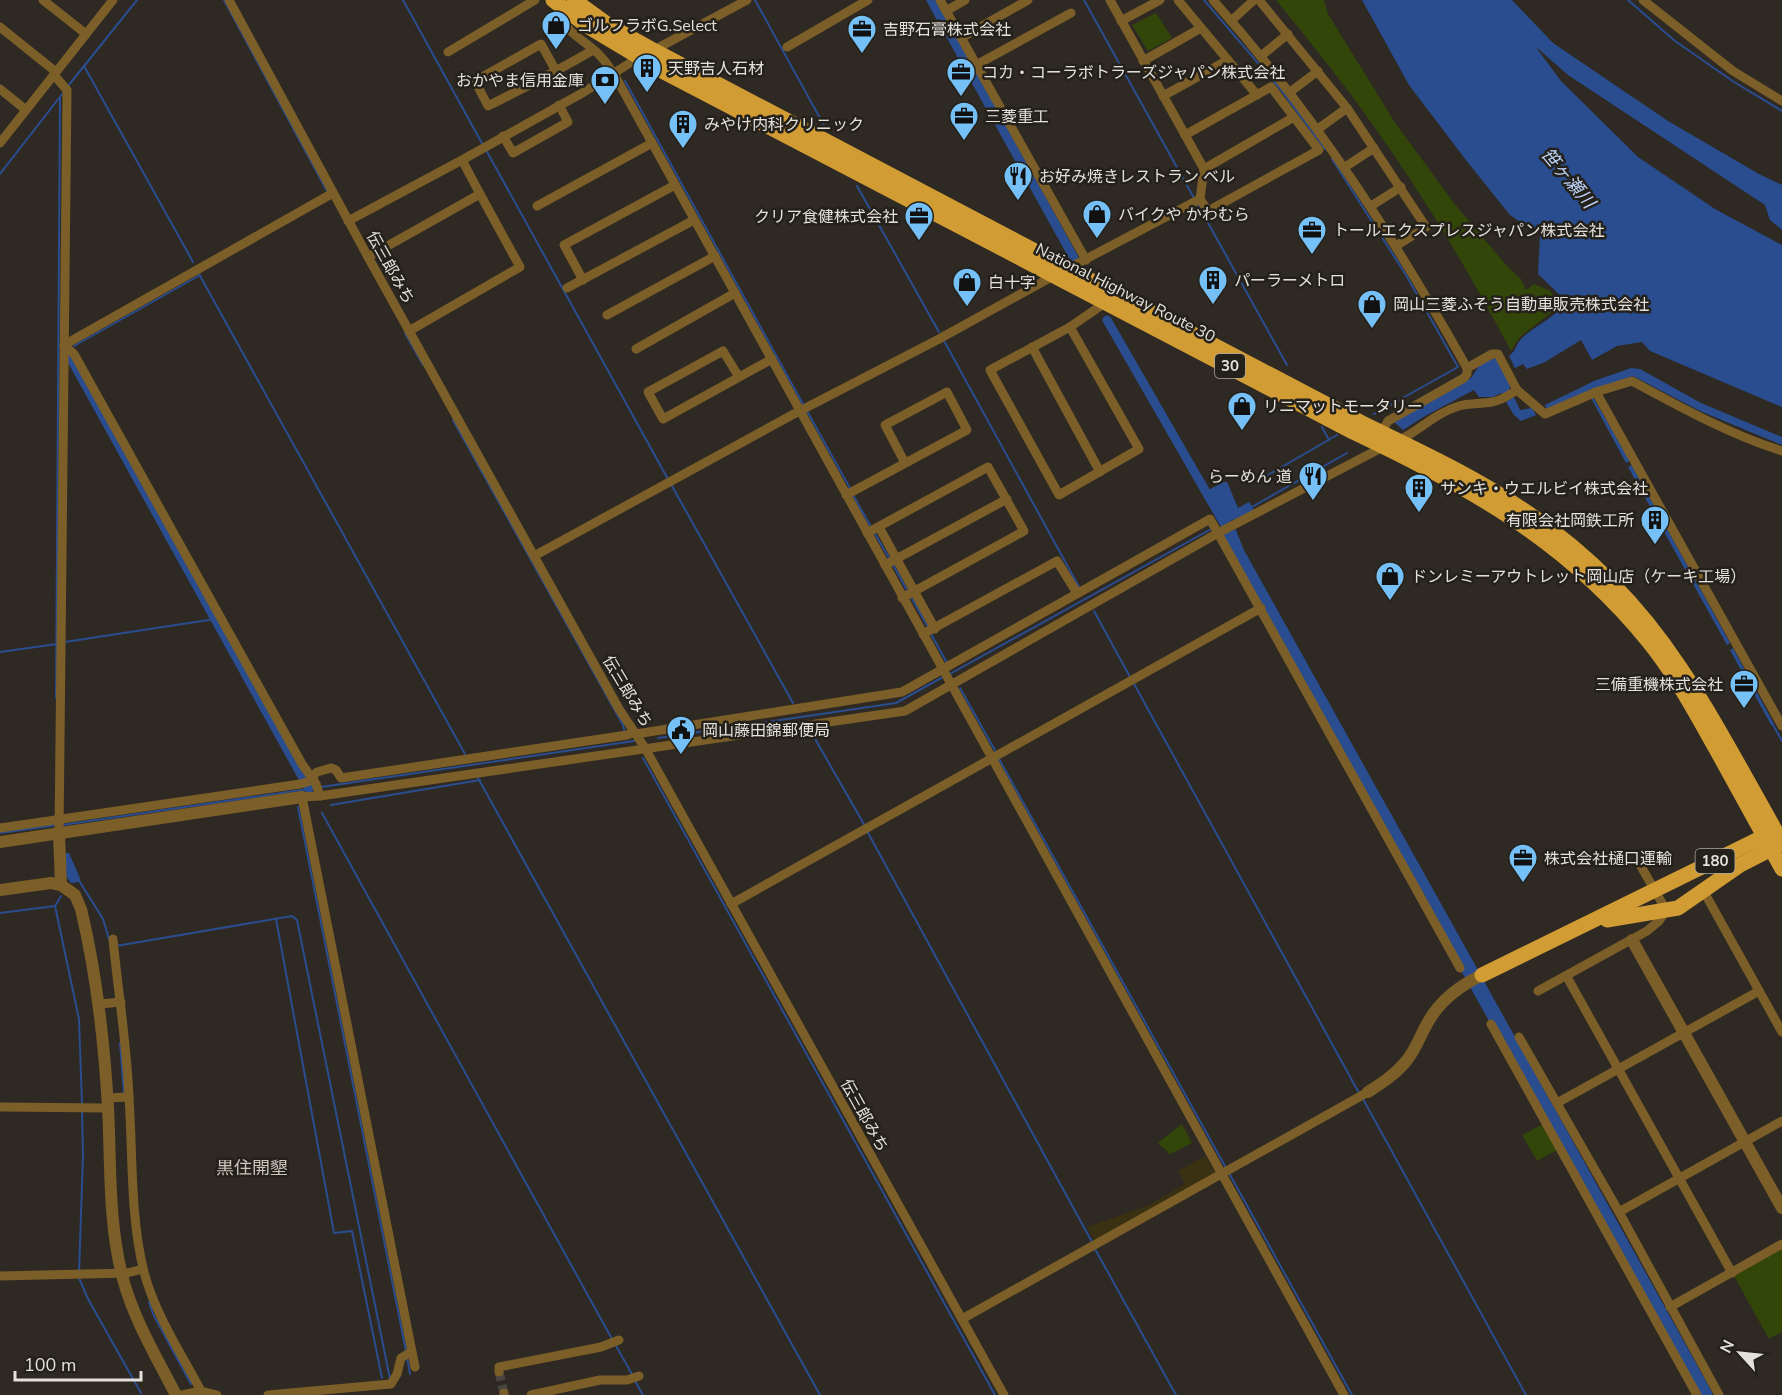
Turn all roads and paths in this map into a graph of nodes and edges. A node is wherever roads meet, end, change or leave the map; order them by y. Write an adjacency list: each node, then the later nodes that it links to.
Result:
1 (43, 0): 25 (street)
2 (113, 0): 25 (street)
3 (229, 0): 61 (street, 伝三郎みち)
4 (534, 0): 31 (street)
5 (747, 0): 30 (street)
6 (868, 0): 18 (street)
7 (939, 0): 19 (street)
8 (965, 0): 19 (street)
9 (1028, 0): 27 (street)
10 (1110, 0): 21 (street)
11 (1160, 0): 21 (street)
12 (1178, 0): 24 (street)
13 (1213, 0): 22 (street)
14 (1254, 0): 22 (street)
15 (1259, 0): 26 (street)
16 (1643, 0): 45 (street)
17 (563, 2): 29 (street); 30 (highway, National Highway Route 30 / 30); 33 (highway, National Highway Route 30 / 30)
18 (853, 4): 28 (street)
19 (946, 11): 27 (street)
20 (1071, 13): 36 (street)
21 (1121, 21): 35 (street)
22 (1231, 21): 32 (street)
23 (0, 27): 39 (street)
24 (1201, 28): 34 (street); 35 (street)
25 (86, 34): 39 (street)
26 (1288, 34): 32 (street); 38 (street)
27 (961, 38): 36 (street)
28 (787, 47)
29 (593, 50): 37 (street); 40 (street)
30 (655, 51): 33 (street); 72 (highway, National Highway Route 30 / 30)
31 (448, 52)
32 (1261, 56): 42 (street)
33 (641, 58): 40 (street); 73 (highway, National Highway Route 30 / 30)
34 (1228, 60): 43 (street); 44 (street)
35 (1143, 61): 44 (street)
36 (976, 65): 71 (street)
37 (556, 71): 37 (street)
38 (1318, 71): 42 (street); 47 (street)
39 (55, 73): 48 (street); 81 (street)
40 (614, 74): 46 (street); 53 (street)
41 (0, 89): 48 (street)
42 (1290, 93): 50 (street)
43 (1257, 95): 49 (street); 51 (street)
44 (1163, 96): 51 (street)
45 (1782, 101)
46 (559, 105): 52 (street); 52 (street)
47 (1347, 108): 50 (street); 55 (street)
48 (26, 110): 54 (street)
49 (1294, 117): 58 (street); 63 (street)
50 (1318, 129): 57 (street)
51 (1185, 135): 58 (street)
52 (503, 136): 56 (street)
53 (652, 142): 59 (street); 64 (street)
54 (0, 143)
55 (1374, 148): 57 (street); 60 (street)
56 (462, 160): 62 (street); 67 (street)
57 (1345, 167): 65 (street)
58 (1204, 169): 63 (street)
59 (675, 185): 66 (street); 74 (street)
60 (1401, 187): 65 (street); 68 (street)
61 (333, 194): 67 (street, 伝三郎みち); 81 (street)
62 (480, 194): 70 (street); 80 (street)
63 (1197, 200): 71 (street)
64 (537, 206)
65 (1371, 206): 68 (street)
66 (694, 220): 69 (street); 74 (street)
67 (348, 221): 70 (street, 伝三郎みち)
68 (1396, 246): 85 (street)
69 (715, 256): 76 (street); 78 (street)
70 (368, 257): 80 (street, 伝三郎みち)
71 (1086, 260): 72 (street)
72 (1070, 268): 73 (street); 77 (highway, National Highway Route 30 / 30)
73 (1054, 275): 77 (highway, National Highway Route 30 / 30); 89 (street)
74 (583, 280): 75 (street)
75 (567, 288)
76 (735, 293): 83 (street); 84 (street)
77 (1106, 294): 79 (street); 90 (highway, National Highway Route 30 / 30)
78 (608, 315)
79 (1070, 327): 82 (street); 93 (street)
80 (409, 331): 100 (street, 伝三郎みち)
81 (64, 345): 112 (street); 114 (street)
82 (1032, 347): 93 (street); 93 (street)
83 (636, 349)
84 (772, 359): 86 (street); 89 (street)
85 (1467, 368): 87 (street); 90 (street)
86 (739, 377): 86 (street)
87 (1514, 392): 88 (street); 90 (street)
88 (1593, 394): 91 (street); 107 (street)
89 (804, 410): 94 (street); 100 (street)
90 (1385, 440): 98 (street); 116 (highway, National Highway Route 30 / 30)
91 (1782, 450)
92 (905, 463): 92 (street); 94 (street)
93 (1100, 472)
94 (850, 493): 97 (street)
95 (1007, 499): 97 (street); 101 (street); 103 (street)
96 (1197, 528): 98 (street); 99 (street); 102 (street)
97 (873, 530): 101 (street)
98 (1218, 532): 99 (street); 104 (street)
99 (1207, 538): 106 (street)
100 (534, 556): 108 (street, 伝三郎みち)
101 (891, 562): 103 (street)
102 (1077, 593): 105 (street); 106 (street)
103 (908, 594): 105 (street)
104 (1261, 608): 110 (street); 129 (street)
105 (929, 631): 106 (street)
106 (947, 673): 108 (street); 109 (street); 110 (street)
107 (1782, 726)
108 (630, 734): 109 (street, 伝三郎みち); 111 (street)
109 (645, 748): 111 (street); 124 (street, 伝三郎みち)
110 (996, 756): 124 (street); 148 (street)
111 (480, 764): 112 (street); 112 (street)
112 (313, 785): 113 (street); 114 (street)
113 (302, 797): 114 (street); 160 (street)
114 (59, 826): 115 (street); 117 (street); 120 (street)
115 (0, 828)
116 (1776, 839): 119 (highway, National Highway Route 30 / 30); 122 (highway, 180); 123 (highway, 180)
117 (0, 842)
118 (1639, 863): 123 (street)
119 (1782, 869)
120 (61, 885): 121 (street); 135 (street)
121 (0, 890)
122 (1703, 890): 125 (highway, 180); 133 (street)
123 (1655, 891): 125 (street); 126 (highway, 180)
124 (731, 904): 158 (street, 伝三郎みち)
125 (1666, 910): 126 (highway, 180); 127 (street)
126 (1578, 928): 130 (highway)
127 (1632, 940): 131 (street); 137 (street)
128 (113, 944): 134 (street)
129 (1460, 968)
130 (1482, 975): 141 (street)
131 (1567, 976): 132 (street); 140 (street)
132 (1538, 991)
133 (1759, 991): 137 (street); 138 (street)
134 (118, 1002): 135 (street); 142 (street)
135 (100, 1004): 143 (street)
136 (1491, 1024): 172 (street)
137 (1685, 1032): 140 (street); 147 (street)
138 (1782, 1032)
139 (1519, 1037): 144 (street)
140 (1618, 1069): 144 (street); 149 (street)
141 (1368, 1092): 148 (street)
142 (126, 1097): 143 (street); 153 (street)
143 (108, 1103): 145 (street); 154 (street)
144 (1557, 1103): 151 (street)
145 (0, 1107)
146 (1782, 1121): 147 (street)
147 (1745, 1141): 149 (street); 150 (street)
148 (1226, 1173): 158 (street); 171 (street)
149 (1679, 1179): 151 (street); 155 (street)
150 (1782, 1208)
151 (1619, 1212): 157 (street)
152 (1782, 1244): 155 (street)
153 (140, 1270): 154 (street); 164 (street)
154 (122, 1273): 156 (street); 165 (street)
155 (1732, 1273): 157 (street)
156 (0, 1276)
157 (1670, 1307): 173 (street)
158 (962, 1319): 170 (street, 伝三郎みち)
159 (619, 1340): 162 (street)
160 (408, 1354): 161 (street); 168 (street)
161 (415, 1367)
162 (500, 1372)
163 (639, 1376): 169 (street)
164 (201, 1391): 166 (street); 167 (street)
165 (176, 1395)
166 (182, 1395)
167 (217, 1395)
168 (268, 1395)
169 (531, 1395)
170 (1004, 1395)
171 (1344, 1395)
172 (1697, 1395)
173 (1719, 1395)

